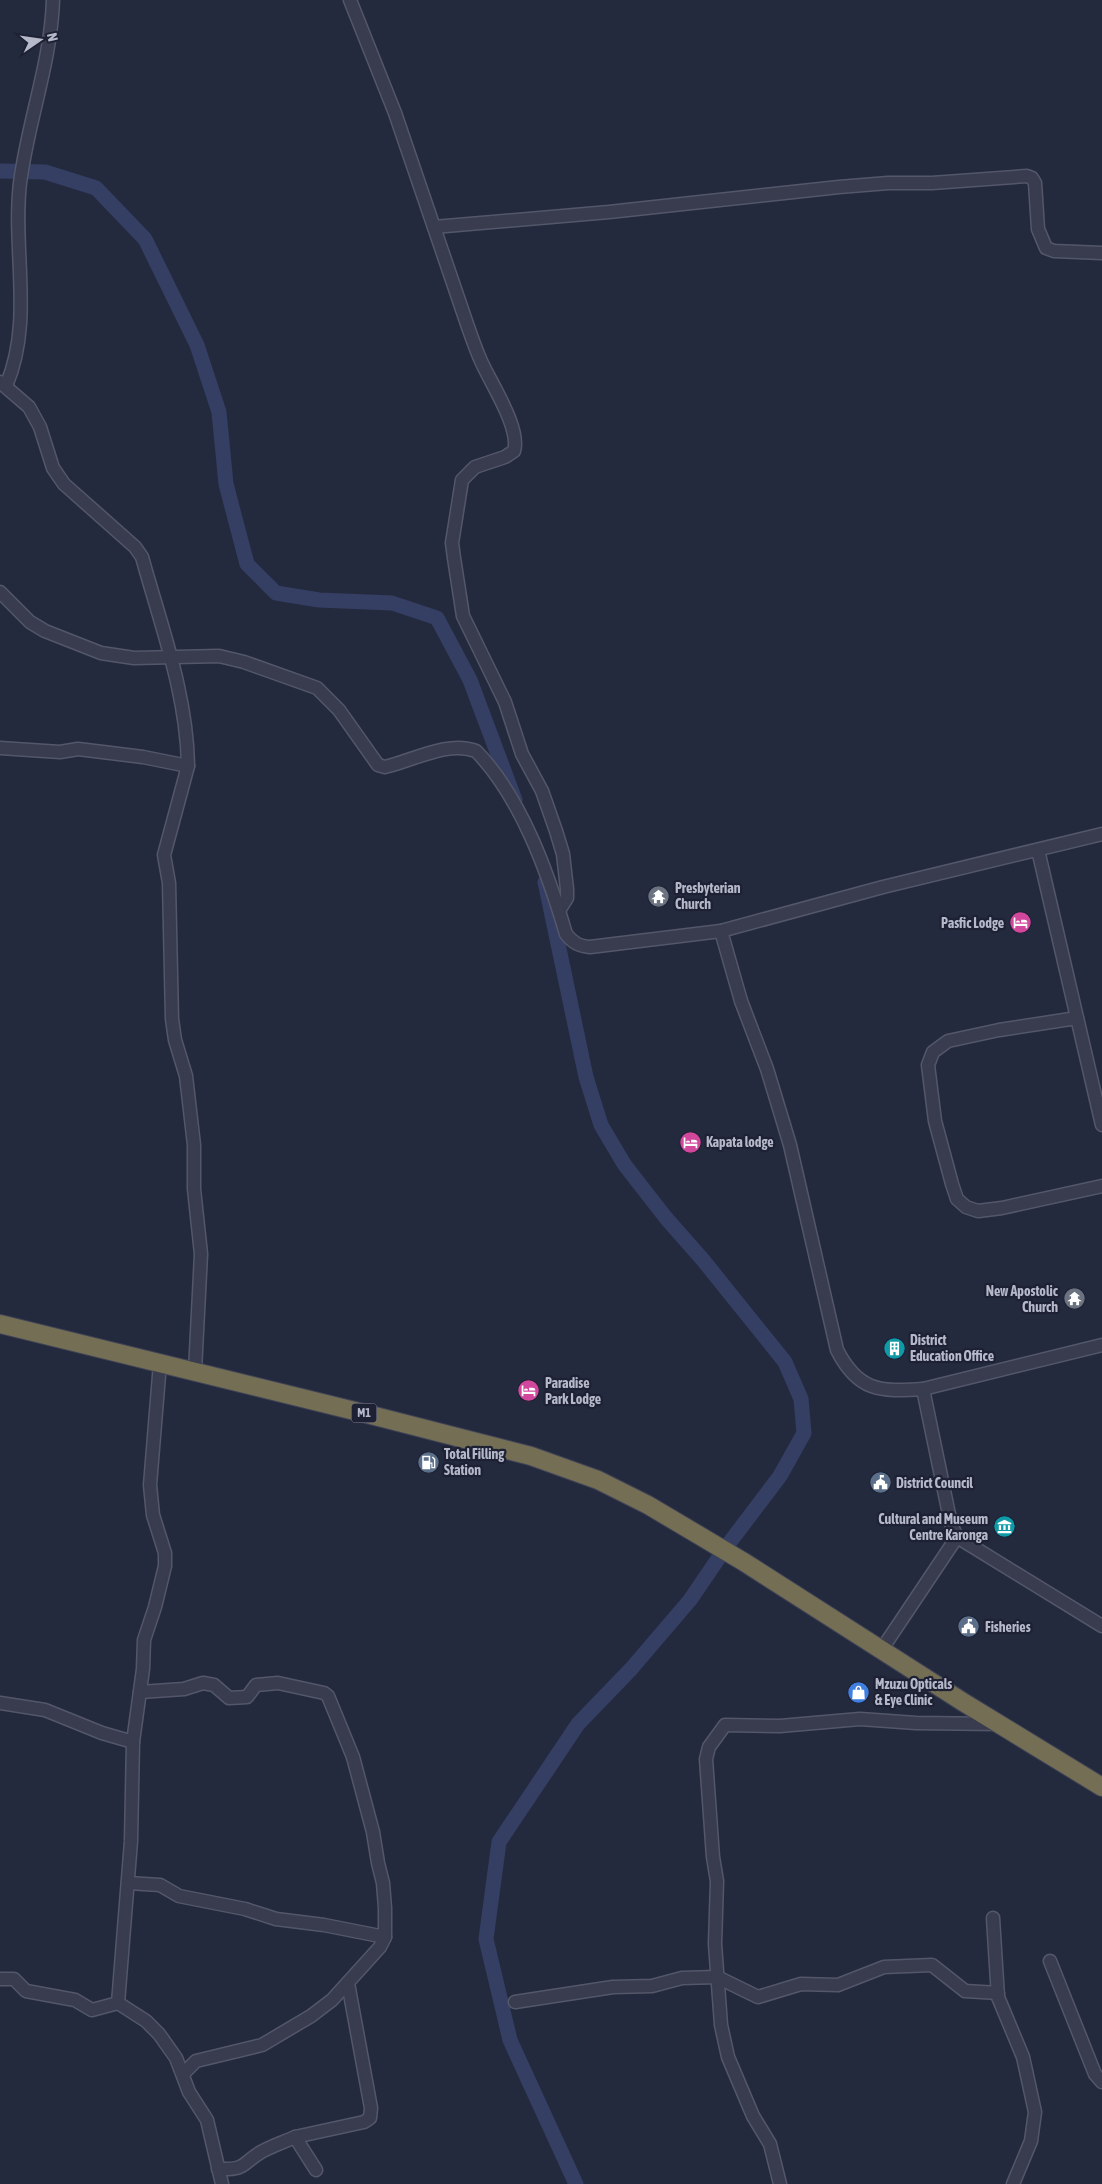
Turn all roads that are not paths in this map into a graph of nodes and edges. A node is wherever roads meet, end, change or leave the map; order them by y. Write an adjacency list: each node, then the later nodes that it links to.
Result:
1 (53, 0): 5 (street)
2 (350, 0): 3 (street)
3 (434, 227): 4 (street); 12 (street)
4 (1102, 253)
5 (3, 384): 7 (street)
6 (0, 592): 7 (street)
7 (171, 656): 9 (street); 12 (street)
8 (0, 748): 9 (street)
9 (188, 766): 20 (street)
10 (1102, 834): 11 (street)
11 (1038, 850): 13 (street); 14 (street)
12 (560, 909): 13 (street)
13 (721, 931): 21 (street)
14 (1077, 1018): 15 (street); 16 (street)
15 (1102, 1125)
16 (1102, 1186)
17 (0, 1324): 19 (highway, M1)
18 (1102, 1345): 21 (street)
19 (160, 1363): 20 (highway, M1); 25 (street)
20 (195, 1371): 24 (highway, M1)
21 (923, 1389): 22 (street)
22 (957, 1537): 23 (street); 24 (street)
23 (1102, 1626)
24 (882, 1650): 27 (highway, M1)
25 (140, 1692): 28 (street); 32 (street)
26 (0, 1703): 28 (street)
27 (999, 1724): 29 (highway, M1); 34 (street)
28 (133, 1742): 30 (street)
29 (1102, 1788)
30 (128, 1883): 32 (street); 39 (street)
31 (993, 1918): 37 (street)
32 (385, 1937): 36 (street)
33 (1050, 1961): 41 (street)
34 (717, 1977): 37 (street); 38 (street); 46 (street)
35 (0, 1980): 39 (street)
36 (348, 1983): 40 (street); 42 (street)
37 (998, 1993): 47 (street)
38 (515, 2002)
39 (118, 2003): 40 (street)
40 (183, 2074): 43 (street)
41 (1102, 2082)
42 (294, 2136): 43 (street); 44 (street)
43 (218, 2169): 45 (street)
44 (316, 2170)
45 (222, 2184)
46 (780, 2184)
47 (1013, 2184)

